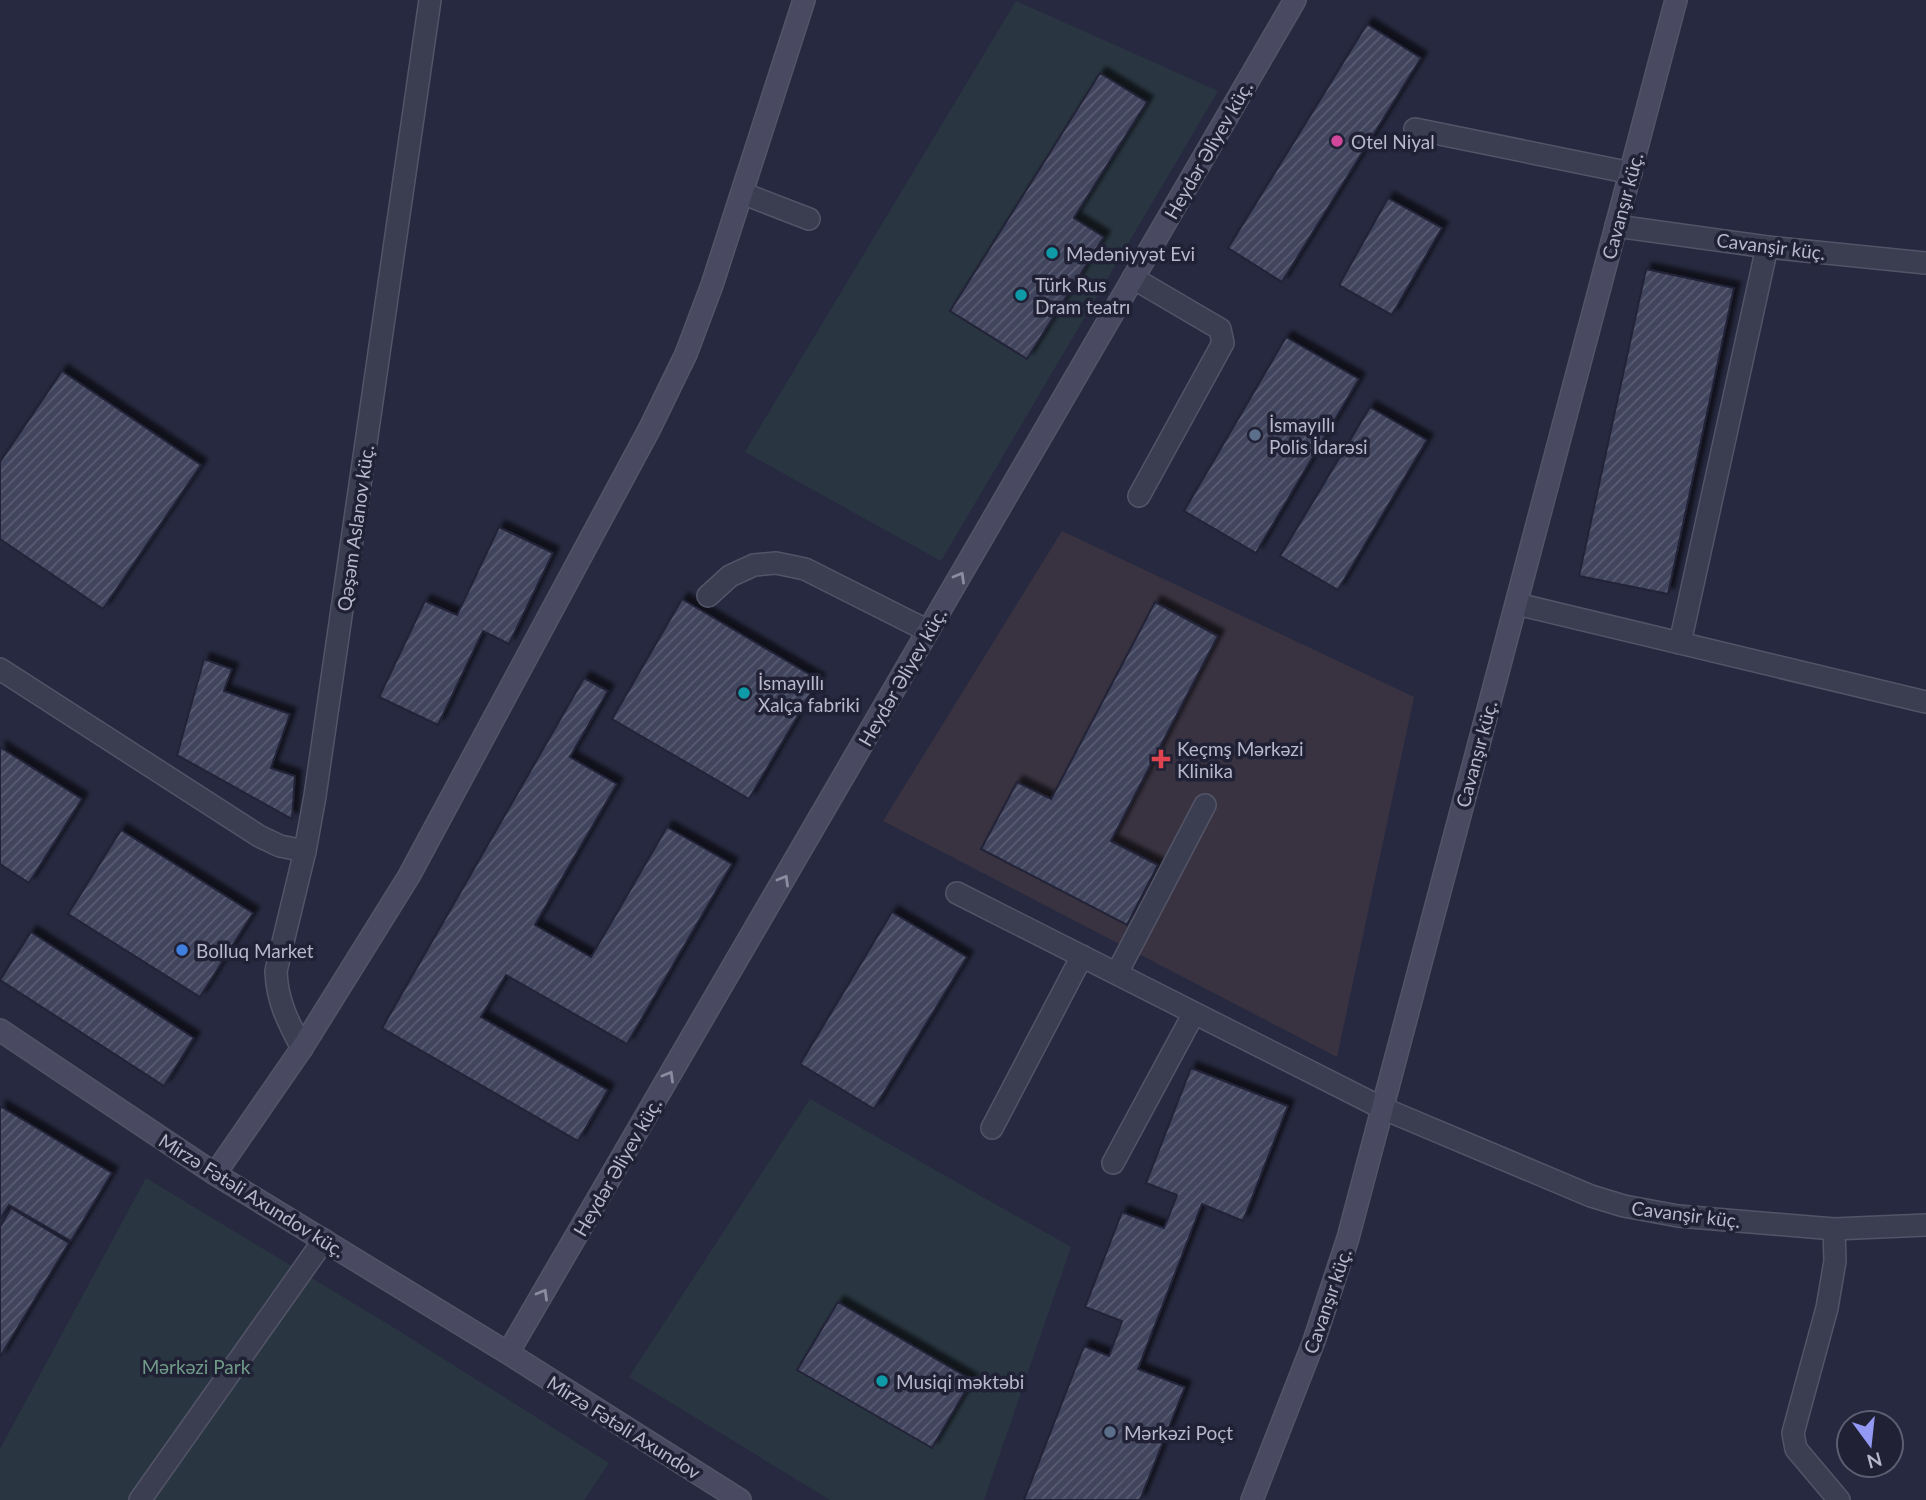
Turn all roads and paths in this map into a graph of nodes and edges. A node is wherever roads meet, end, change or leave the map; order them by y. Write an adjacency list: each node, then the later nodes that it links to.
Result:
1 (430, 0): 21 (street, Qəşəm Aslanov küç.)
2 (804, 0): 7 (street)
3 (1295, 0): 12 (street, Heydər Əliyev küç.)
4 (1676, 0): 6 (street, Cavanşır küç.)
5 (1415, 129): 6 (street)
6 (1631, 173): 9 (street, Cavanşır küç.)
7 (742, 193): 8 (street); 27 (street)
8 (808, 219)
9 (1616, 226): 10 (street, Cavanşir küç.); 15 (street, Cavanşır küç.)
10 (1767, 247): 11 (street, Cavanşir küç.); 17 (street)
11 (1926, 263)
12 (1133, 278): 13 (street); 16 (street, Heydər Əliyev küç., one-way to 12)
13 (1139, 496)
14 (708, 596): 16 (street)
15 (1517, 604): 17 (street); 28 (street, Cavanşır küç.)
16 (928, 631): 35 (street, Heydər Əliyev küç., one-way to 16)
17 (1680, 643): 19 (street)
18 (0, 669): 21 (street)
19 (1926, 702)
20 (1205, 805): 24 (street)
21 (305, 851): 27 (street, Qəşəm Aslanov küç.)
22 (957, 892): 23 (street, Cavanşir küç.)
23 (1082, 956): 24 (street, Cavanşir küç.); 29 (street)
24 (1117, 974): 25 (street, Cavanşir küç.)
25 (1194, 1013): 28 (street, Cavanşir küç.); 30 (street)
26 (0, 1030): 31 (street, Mirzə Fətəli Axundov küç.)
27 (302, 1048): 31 (street)
28 (1381, 1108): 33 (street, Cavanşir küç.); 38 (street, Cavanşır küç.)
29 (992, 1128)
30 (1113, 1163)
31 (215, 1174): 34 (street, Mirzə Fətəli Axundov küç.)
32 (1926, 1225): 33 (street, Cavanşir küç.)
33 (1834, 1229): 39 (street)
34 (324, 1240): 35 (street, Mirzə Fətəli Axundov küç.); 36 (street)
35 (508, 1353): 37 (street, Mirzə Fətəli Axundov)
36 (140, 1500)
37 (740, 1500)
38 (1252, 1500)
39 (1839, 1500)

